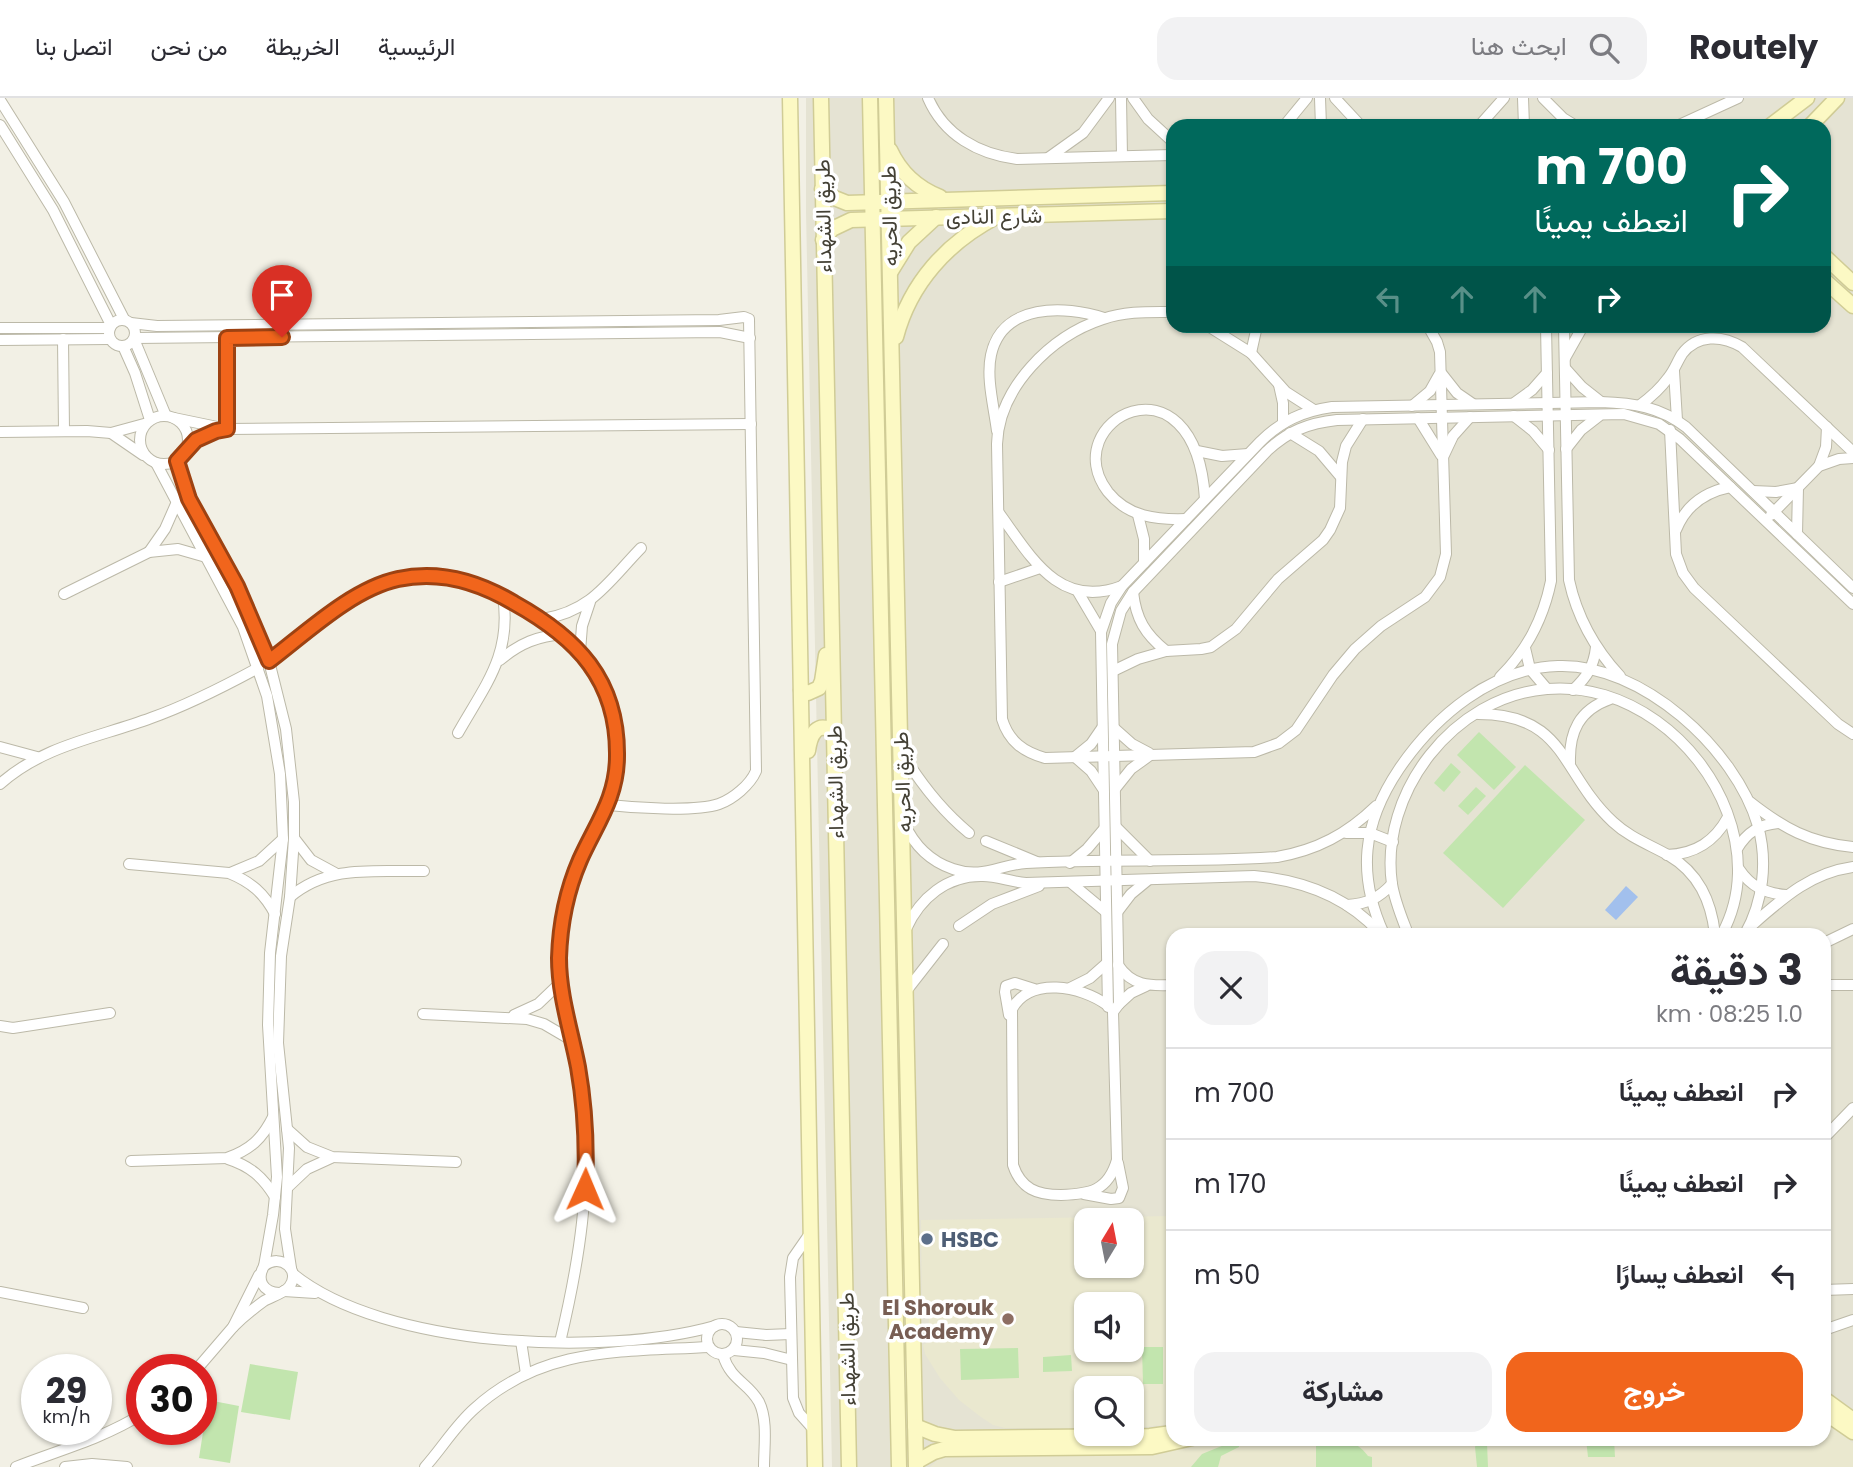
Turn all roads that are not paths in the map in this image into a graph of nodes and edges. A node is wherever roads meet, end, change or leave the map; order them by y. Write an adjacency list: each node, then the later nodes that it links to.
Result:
1 (790, 98): 161 (street, طريق الشهداء)
2 (821, 98): 35 (street, طريق الشهداء)
3 (870, 98): 39 (street, طريق الحريه)
4 (887, 98): 31 (street, طريق الحريه)
5 (929, 98): 34 (street)
6 (1109, 98): 34 (street)
7 (1121, 98): 33 (street)
8 (1133, 98): 30 (street)
9 (1307, 98): 19 (street)
10 (1321, 98): 20 (street)
11 (1335, 98): 21 (street)
12 (1504, 98): 22 (street)
13 (1521, 98): 23 (street); 24 (street)
14 (1542, 98): 25 (street)
15 (1738, 98): 26 (street)
16 (1807, 98): 27 (street)
17 (1837, 98): 28 (street)
18 (0, 100): 53 (street)
19 (1290, 119)
20 (1321, 119)
21 (1354, 119)
22 (1485, 119)
23 (1520, 119)
24 (1523, 119)
25 (1565, 119)
26 (1692, 119)
27 (1779, 119)
28 (1817, 119)
29 (0, 125): 54 (street)
30 (1166, 136)
31 (888, 145): 37 (street); 38 (street, طريق الحريه)
32 (1166, 155): 33 (street)
33 (1122, 156): 34 (street)
34 (1047, 159)
35 (822, 189): 39 (street, شارع النادى); 45 (street, طريق الشهداء)
36 (1166, 193): 37 (street, شارع النادى)
37 (944, 199): 38 (street, شارع النادى)
38 (889, 201): 39 (street, شارع النادى); 43 (street, طريق الحريه)
39 (872, 202): 44 (street, طريق الحريه)
40 (1166, 211): 41 (street, شارع النادى)
41 (999, 216): 42 (street, شارع النادى); 69 (street)
42 (936, 217): 43 (street, شارع النادى); 47 (street)
43 (889, 218): 44 (street, شارع النادى); 47 (street, طريق الحريه)
44 (873, 219): 45 (street, شارع النادى); 183 (street, طريق الحريه)
45 (824, 240): 147 (street, طريق الشهداء)
46 (1831, 263): 48 (street)
47 (891, 273): 69 (street, طريق الحريه)
48 (1853, 283)
49 (1831, 286): 50 (street)
50 (1853, 306)
51 (1166, 312): 52 (street)
52 (1105, 318): 105 (street); 105 (street)
53 (128, 321): 54 (street); 62 (street); 64 (street)
54 (110, 326): 55 (street); 66 (street)
55 (0, 328)
56 (1219, 333): 70 (street)
57 (1255, 333): 70 (street)
58 (1432, 333): 73 (street)
59 (1546, 333): 74 (street)
60 (1564, 333): 71 (street)
61 (1580, 333): 71 (street)
62 (135, 338): 63 (street); 68 (street); 89 (street)
63 (227, 338): 64 (street); 99 (street)
64 (750, 338): 97 (street)
65 (63, 339): 66 (street); 67 (street); 101 (street)
66 (110, 339): 68 (street)
67 (0, 340)
68 (123, 346): 95 (street)
69 (892, 352): 171 (street, طريق الحريه)
70 (1251, 353): 75 (street)
71 (1565, 364): 76 (street); 78 (street)
72 (1674, 370): 82 (street); 94 (street); 98 (street)
73 (1440, 372): 80 (street); 81 (street); 83 (street)
74 (1547, 373): 77 (street); 79 (street)
75 (1279, 384): 84 (street); 96 (street)
76 (1601, 402): 78 (street); 82 (street)
77 (1548, 403): 78 (street); 79 (street); 86 (street)
78 (1565, 403): 87 (street)
79 (1513, 404): 81 (street)
80 (1441, 405): 81 (street); 83 (street); 92 (street)
81 (1473, 405)
82 (1640, 405): 94 (street)
83 (1412, 406): 84 (street)
84 (1314, 410): 96 (street)
85 (1601, 414): 87 (street); 100 (street); 108 (street)
86 (1548, 415): 87 (street); 88 (street); 107 (street)
87 (1565, 415): 108 (street)
88 (1514, 416): 90 (street); 107 (street)
89 (170, 417): 95 (street); 99 (street); 106 (street)
90 (1470, 417): 92 (street); 112 (street)
91 (1418, 418): 92 (street); 93 (street); 112 (street)
92 (1442, 418): 112 (street)
93 (1363, 419): 104 (street); 117 (street)
94 (1677, 420): 120 (street)
95 (147, 422): 103 (street); 114 (street)
96 (1283, 423): 111 (street)
97 (751, 424): 99 (street); 186 (street)
98 (1827, 427): 110 (street); 116 (street)
99 (227, 429): 106 (street)
100 (1670, 430): 118 (street); 128 (street)
101 (64, 431): 102 (street); 103 (street)
102 (0, 432)
103 (111, 433): 114 (street)
104 (1290, 433): 117 (street); 139 (street)
105 (998, 434): 124 (street)
106 (187, 447): 115 (street)
107 (1549, 450): 149 (street)
108 (1566, 450): 148 (street)
109 (1197, 451): 111 (street); 121 (street); 125 (street)
110 (1853, 452)
111 (1248, 454): 121 (street)
112 (1443, 458): 172 (street)
113 (1853, 458): 116 (street)
114 (152, 461): 115 (street); 122 (street)
115 (177, 461): 153 (street)
116 (1819, 466): 119 (street)
117 (1341, 477): 150 (street)
118 (1730, 487): 127 (street); 128 (street)
119 (1798, 488): 120 (street); 123 (street); 129 (street)
120 (1753, 491): 123 (street)
121 (1205, 499): 126 (street)
122 (176, 504): 131 (street); 132 (street)
123 (1774, 512): 127 (street); 129 (street)
124 (998, 513): 134 (street); 135 (street)
125 (1139, 515): 126 (street); 133 (street)
126 (1186, 519): 133 (street)
127 (1766, 520): 143 (street)
128 (1675, 533): 169 (street)
129 (1797, 534): 137 (street)
130 (641, 548): 142 (street)
131 (149, 552): 132 (street); 140 (street)
132 (206, 558): 154 (street)
133 (1144, 563): 136 (street)
134 (1040, 568): 135 (street); 138 (street)
135 (999, 582): 176 (street)
136 (1122, 586): 138 (street); 145 (street)
137 (1853, 588)
138 (1078, 592): 145 (street)
139 (1133, 593): 150 (street); 157 (street)
140 (64, 594)
141 (503, 596): 144 (street); 152 (street); 153 (street)
142 (590, 602): 144 (street); 151 (street)
143 (1853, 604)
144 (543, 619): 146 (street)
145 (1101, 632): 165 (street)
146 (564, 634): 151 (street); 152 (street)
147 (832, 638): 161 (street); 167 (street, طريق الشهداء)
148 (1596, 647): 156 (street); 158 (street)
149 (1525, 648): 155 (street); 159 (street)
150 (1166, 650): 157 (street)
151 (580, 651): 186 (street)
152 (499, 660): 168 (street)
153 (269, 661): 196 (street)
154 (258, 668): 175 (street); 197 (street)
155 (1530, 669): 156 (street); 159 (street); 160 (street)
156 (1591, 669): 158 (street); 162 (street)
157 (1113, 671): 166 (street)
158 (1623, 679): 182 (street)
159 (1495, 682): 185 (street)
160 (1547, 689): 162 (street); 164 (street)
161 (801, 690): 178 (street, طريق الشهداء)
162 (1573, 690): 163 (street)
163 (1611, 699): 177 (street); 187 (street)
164 (1474, 714): 177 (street); 199 (street)
165 (1102, 727): 173 (street); 176 (street)
166 (1114, 729): 172 (street); 174 (street)
167 (834, 732): 178 (street); 318 (street, طريق الشهداء)
168 (458, 733)
169 (1853, 734)
170 (0, 747): 175 (street)
171 (900, 750): 184 (street, طريق الحريه); 193 (street)
172 (1152, 755): 174 (street); 181 (street)
173 (1103, 756): 174 (street); 176 (street); 180 (street)
174 (1114, 756): 181 (street)
175 (37, 757): 179 (street)
176 (1075, 757): 180 (street)
177 (1570, 763): 202 (street)
178 (803, 770): 273 (street, طريق الشهداء)
179 (0, 784)
180 (1103, 789): 192 (street)
181 (1115, 790): 190 (street)
182 (1746, 799): 189 (street); 191 (street)
183 (886, 800): 184 (street); 241 (street, طريق الحريه)
184 (902, 800): 188 (street, طريق الحريه)
185 (1381, 801): 194 (street); 195 (street)
186 (609, 805): 244 (street)
187 (1728, 817): 201 (street); 202 (street)
188 (904, 823): 206 (street); 236 (street, طريق الحريه)
189 (1778, 823): 191 (street); 200 (street)
190 (1115, 827): 203 (street); 205 (street)
191 (1758, 827): 201 (street); 220 (street)
192 (1104, 828): 204 (street); 207 (street)
193 (970, 833)
194 (1346, 833): 195 (street); 203 (street)
195 (1370, 833): 199 (street); 223 (street)
196 (294, 838): 213 (street); 222 (street)
197 (283, 839): 212 (street); 227 (street)
198 (986, 841): 206 (street)
199 (1393, 842): 219 (street)
200 (1853, 848)
201 (1737, 849): 210 (street)
202 (1667, 855): 232 (street)
203 (1150, 861): 205 (street)
204 (1105, 862): 205 (street); 207 (street); 216 (street)
205 (1116, 862): 215 (street)
206 (1041, 863): 207 (street)
207 (1070, 863)
208 (129, 864): 212 (street)
209 (1853, 867): 221 (street)
210 (1739, 869): 220 (street); 233 (street)
211 (424, 871): 213 (street)
212 (229, 873): 227 (street)
213 (335, 873): 222 (street)
214 (1149, 879): 215 (street); 224 (street); 226 (street)
215 (1116, 880): 216 (street); 226 (street)
216 (1105, 881): 218 (street); 225 (street)
217 (1048, 882): 218 (street); 228 (street); 236 (street)
218 (1069, 882): 225 (street)
219 (1392, 884): 223 (street); 231 (street)
220 (1761, 890): 221 (street); 234 (street)
221 (1786, 895): 235 (street)
222 (290, 897): 263 (street)
223 (1370, 901): 224 (street); 230 (street)
224 (1347, 905): 229 (street)
225 (1106, 912): 242 (street)
226 (1117, 912): 243 (street)
227 (275, 914): 262 (street)
228 (959, 926)
229 (1376, 928)
230 (1381, 928)
231 (1406, 928)
232 (1714, 928)
233 (1725, 928)
234 (1748, 928)
235 (1750, 928)
236 (906, 929): 240 (street, طريق الحريه)
237 (1853, 929): 238 (street)
238 (1831, 938)
239 (943, 944): 251 (street)
240 (906, 954): 241 (street); 251 (street, طريق الحريه)
241 (889, 955): 283 (street, طريق الحريه)
242 (1107, 963): 250 (street); 252 (street)
243 (1118, 965): 248 (street); 252 (street)
244 (561, 983): 255 (street); 260 (street)
245 (1166, 985): 248 (street)
246 (1831, 985): 247 (street)
247 (1853, 985)
248 (1146, 986): 252 (street)
249 (1034, 989): 250 (street); 256 (street); 256 (street)
250 (1070, 989): 252 (street)
251 (907, 990): 284 (street, طريق الحريه)
252 (1113, 1007): 267 (street)
253 (110, 1013): 258 (street)
254 (423, 1013): 255 (street)
255 (510, 1017): 260 (street)
256 (1010, 1020): 271 (street)
257 (0, 1026): 258 (street)
258 (13, 1028): 259 (street)
259 (0, 1034)
260 (573, 1041): 291 (street)
261 (1853, 1108): 264 (street)
262 (273, 1117): 266 (street); 272 (street)
263 (287, 1129): 265 (street); 270 (street)
264 (1831, 1131)
265 (332, 1157): 269 (street); 270 (street)
266 (227, 1158): 268 (street); 272 (street)
267 (1117, 1160): 271 (street); 271 (street)
268 (131, 1161)
269 (456, 1162)
270 (288, 1187): 275 (street)
271 (1084, 1194)
272 (275, 1197): 274 (street)
273 (812, 1232): 289 (street); 303 (street, طريق الشهداء)
274 (262, 1269): 275 (street); 278 (street); 286 (street)
275 (292, 1271): 278 (street); 280 (street)
276 (1853, 1289): 277 (street)
277 (1831, 1290)
278 (282, 1292): 280 (street); 286 (street)
279 (0, 1293): 281 (street)
280 (322, 1294): 290 (street)
281 (83, 1308)
282 (1853, 1320): 287 (street)
283 (897, 1324): 284 (street); 319 (street, طريق الحريه)
284 (914, 1324): 302 (street, طريق الحريه)
285 (715, 1326): 288 (street); 291 (street); 292 (street)
286 (233, 1327): 294 (street)
287 (1831, 1328)
288 (736, 1332): 289 (street); 293 (street)
289 (791, 1334): 296 (street)
290 (522, 1341): 291 (street); 297 (street)
291 (560, 1342)
292 (709, 1347): 295 (street); 297 (street)
293 (734, 1350): 295 (street); 296 (street)
294 (210, 1354)
295 (723, 1355): 316 (street)
296 (792, 1360): 303 (street)
297 (526, 1374): 315 (street)
298 (1831, 1404): 300 (street)
299 (1831, 1417): 304 (street)
300 (1853, 1420)
301 (126, 1423): 312 (street)
302 (915, 1426): 307 (street); 311 (street, طريق الحريه)
303 (815, 1432): 317 (street, طريق الشهداء)
304 (1853, 1432)
305 (1166, 1434): 306 (street)
306 (1144, 1437)
307 (1074, 1441)
308 (1074, 1444): 311 (street)
309 (1144, 1444): 310 (street)
310 (1166, 1445)
311 (916, 1465)
312 (16, 1467)
313 (65, 1467): 314 (street)
314 (127, 1467)
315 (425, 1467)
316 (764, 1467)
317 (816, 1467)
318 (849, 1467)
319 (899, 1467)

